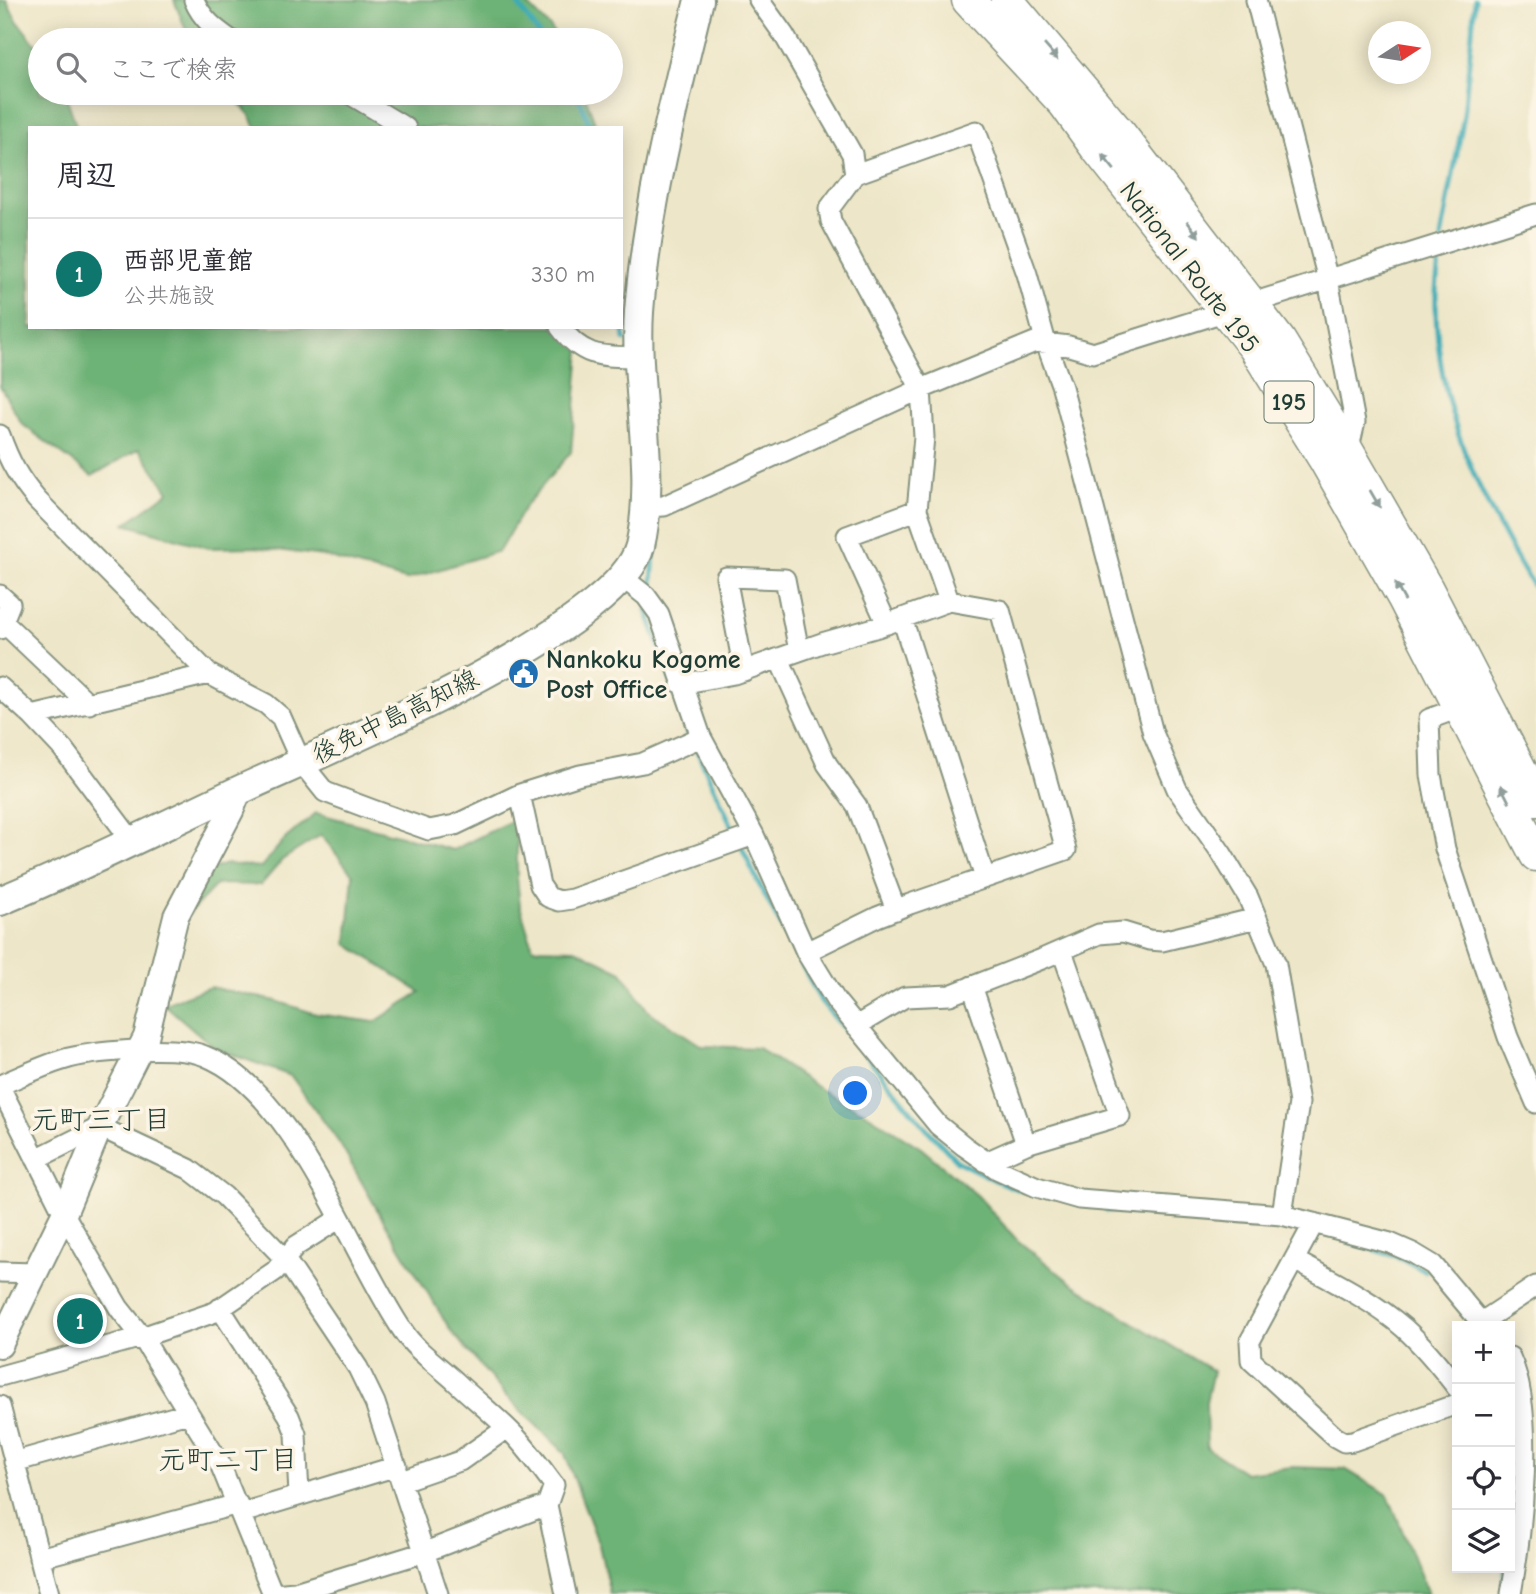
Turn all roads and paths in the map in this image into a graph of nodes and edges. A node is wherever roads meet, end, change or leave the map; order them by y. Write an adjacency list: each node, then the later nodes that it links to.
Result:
1 (194, 0): 7 (street)
2 (699, 0): 16 (main road, 後免中島高知線)
3 (759, 0): 10 (street)
4 (968, 0): 13 (highway, National Route 195 / 195, one-way to 4)
5 (1007, 0): 13 (highway, National Route 195 / 195, one-way to 13)
6 (1256, 0): 12 (street)
7 (213, 28)
8 (368, 105): 9 (street)
9 (403, 126)
10 (855, 174): 15 (street); 17 (street)
11 (1536, 214): 12 (street)
12 (1328, 280): 13 (street); 19 (street)
13 (1239, 307): 15 (street); 19 (highway, National Route 195 / 195); 33 (highway, National Route 195 / 195, one-way to 13)
14 (561, 329): 16 (street)
15 (1046, 342): 17 (street); 47 (street)
16 (639, 357): 20 (main road, 後免中島高知線)
17 (921, 389): 20 (street); 21 (street)
18 (0, 436): 30 (street)
19 (1348, 452): 33 (highway, National Route 195 / 195, one-way to 33)
20 (644, 507): 22 (main road, 後免中島高知線)
21 (917, 510): 24 (street); 25 (street)
22 (622, 578): 31 (street); 37 (main road, 後免中島高知線)
23 (0, 595): 26 (street)
24 (948, 601): 25 (street); 44 (street)
25 (895, 621): 27 (street); 44 (street)
26 (1, 625): 34 (street)
27 (799, 652): 28 (street); 29 (street)
28 (779, 659): 29 (street); 46 (street)
29 (744, 671): 31 (street)
30 (209, 674): 34 (street); 37 (street)
31 (681, 684): 36 (street)
32 (0, 687): 35 (street)
33 (1472, 703): 40 (highway, National Route 195 / 195); 43 (highway, National Route 195 / 195, one-way to 33); 54 (street)
34 (89, 704): 35 (street)
35 (32, 716): 42 (street)
36 (701, 737): 39 (street); 41 (street)
37 (301, 762): 38 (main road, 後免中島高知線); 39 (street)
38 (239, 791): 42 (main road, 後免中島高知線); 52 (street)
39 (520, 794): 41 (street)
40 (1536, 800)
41 (749, 837): 49 (street)
42 (132, 842): 45 (main road, 後免中島高知線)
43 (1536, 855)
44 (985, 878): 46 (street)
45 (0, 901)
46 (896, 910): 49 (street)
47 (1257, 918): 48 (street); 60 (street)
48 (1062, 951): 50 (street); 56 (street)
49 (806, 952): 51 (street)
50 (972, 986): 51 (street); 56 (street)
51 (856, 1026): 58 (street)
52 (139, 1051): 53 (street); 55 (street); 61 (street)
53 (0, 1086): 57 (street)
54 (1536, 1103)
55 (100, 1128): 57 (street); 59 (street); 63 (street)
56 (1026, 1143): 58 (street)
57 (36, 1159): 59 (street)
58 (986, 1162): 60 (street)
59 (64, 1214): 66 (street); 71 (street)
60 (1282, 1215): 62 (street)
61 (340, 1218): 63 (street); 79 (street)
62 (1314, 1223): 64 (street); 69 (street)
63 (285, 1259): 68 (street); 81 (street)
64 (1294, 1260): 74 (street); 77 (street)
65 (0, 1272): 66 (street)
66 (35, 1273): 72 (street)
67 (1536, 1286): 70 (street)
68 (220, 1308): 71 (street); 82 (street)
69 (1480, 1321)
70 (1486, 1321)
71 (142, 1337): 73 (street); 78 (street)
72 (0, 1345)
73 (0, 1376)
74 (1454, 1384)
75 (1516, 1384): 91 (street)
76 (0, 1406): 80 (street)
77 (1452, 1406)
78 (188, 1413): 80 (street); 84 (street)
79 (507, 1428): 81 (street); 83 (street)
80 (15, 1462): 86 (street)
81 (400, 1474): 82 (street); 85 (street)
82 (299, 1495): 84 (street)
83 (547, 1505): 85 (street); 90 (street)
84 (240, 1508): 86 (street); 88 (street)
85 (425, 1552): 88 (street); 89 (street)
86 (40, 1558): 87 (street)
87 (49, 1594)
88 (273, 1594)
89 (438, 1594)
90 (566, 1594)
91 (1511, 1594)

